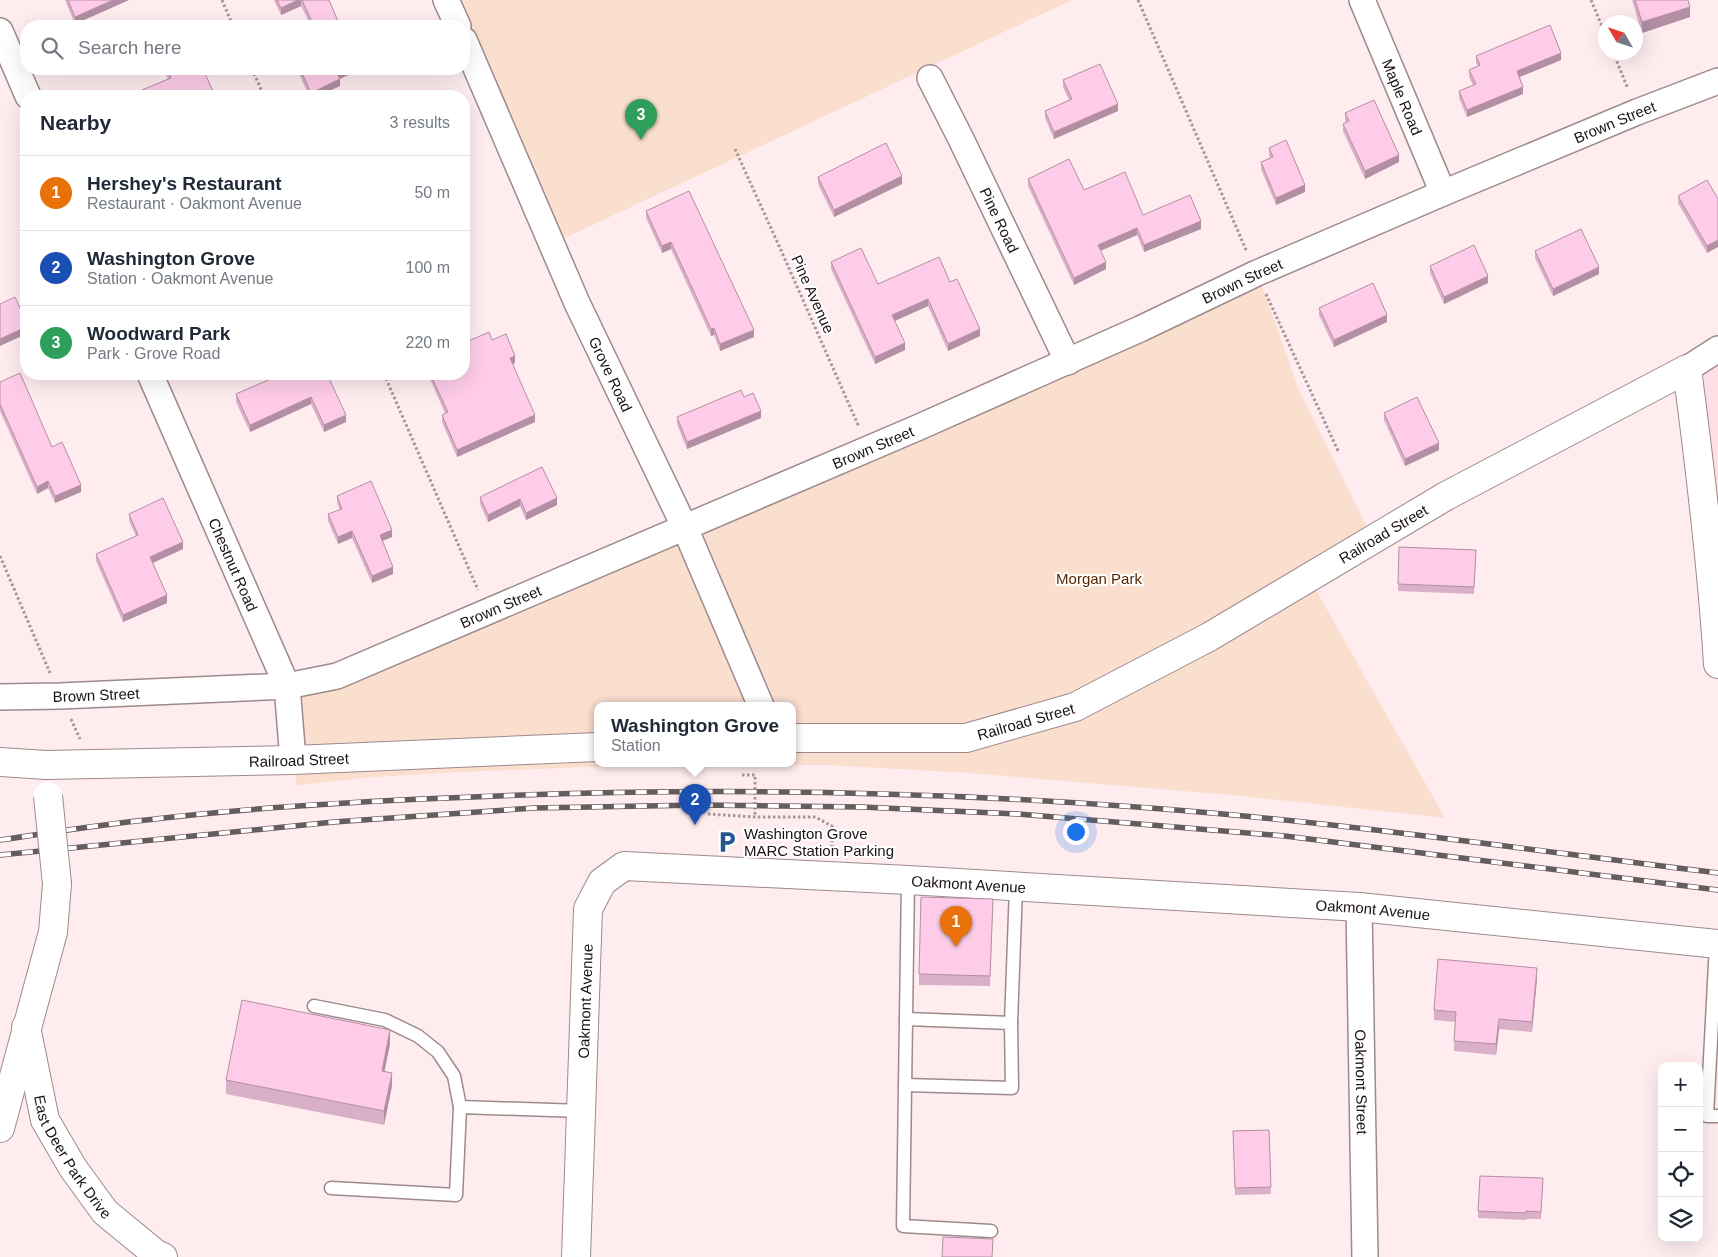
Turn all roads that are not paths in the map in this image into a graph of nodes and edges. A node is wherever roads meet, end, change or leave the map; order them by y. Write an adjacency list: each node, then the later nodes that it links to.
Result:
1 (446, 0): 3 (street)
2 (1362, 0): 9 (street, Maple Road)
3 (455, 20)
4 (0, 31): 8 (street)
5 (470, 54): 14 (street, Grove Road)
6 (930, 78): 11 (street, Pine Road)
7 (1718, 81): 9 (street, Brown Street)
8 (25, 90)
9 (1443, 193): 11 (street, Brown Street)
10 (1718, 350): 12 (street)
11 (1068, 362): 14 (street, Brown Street)
12 (1687, 369): 15 (street); 20 (street, Railroad Street)
13 (153, 380): 17 (street, Chestnut Road)
14 (685, 528): 17 (street, Brown Street); 19 (street, Grove Road)
15 (1716, 597): 16 (street)
16 (1718, 664)
17 (287, 686): 18 (street, Brown Street); 22 (street, Chestnut Road)
18 (0, 697)
19 (759, 702)
20 (796, 738)
21 (594, 746): 22 (street, Railroad Street)
22 (293, 760): 24 (street, Railroad Street)
23 (0, 762): 24 (street, Railroad Street)
24 (46, 765): 33 (street, East Deer Park Drive, bridge)
25 (908, 880): 26 (street, Oakmont Avenue); 31 (lane); 36 (street, Oakmont Avenue)
26 (1016, 887): 27 (street, Oakmont Avenue); 32 (lane)
27 (1359, 907): 28 (street, Oakmont Avenue); 43 (street, Oakmont Street)
28 (1717, 944): 30 (lane)
29 (314, 1006): 35 (lane)
30 (1715, 1007): 37 (lane)
31 (906, 1019): 32 (lane); 34 (lane)
32 (1011, 1023): 34 (lane)
33 (26, 1027): 38 (street, East Deer Park Drive); 41 (street, East Deer Park Drive)
34 (905, 1085): 40 (lane)
35 (460, 1107): 36 (lane); 39 (lane)
36 (582, 1111): 42 (street, Oakmont Avenue)
37 (1718, 1116)
38 (0, 1128)
39 (330, 1188)
40 (991, 1231)
41 (163, 1257)
42 (576, 1257)
43 (1366, 1257)

